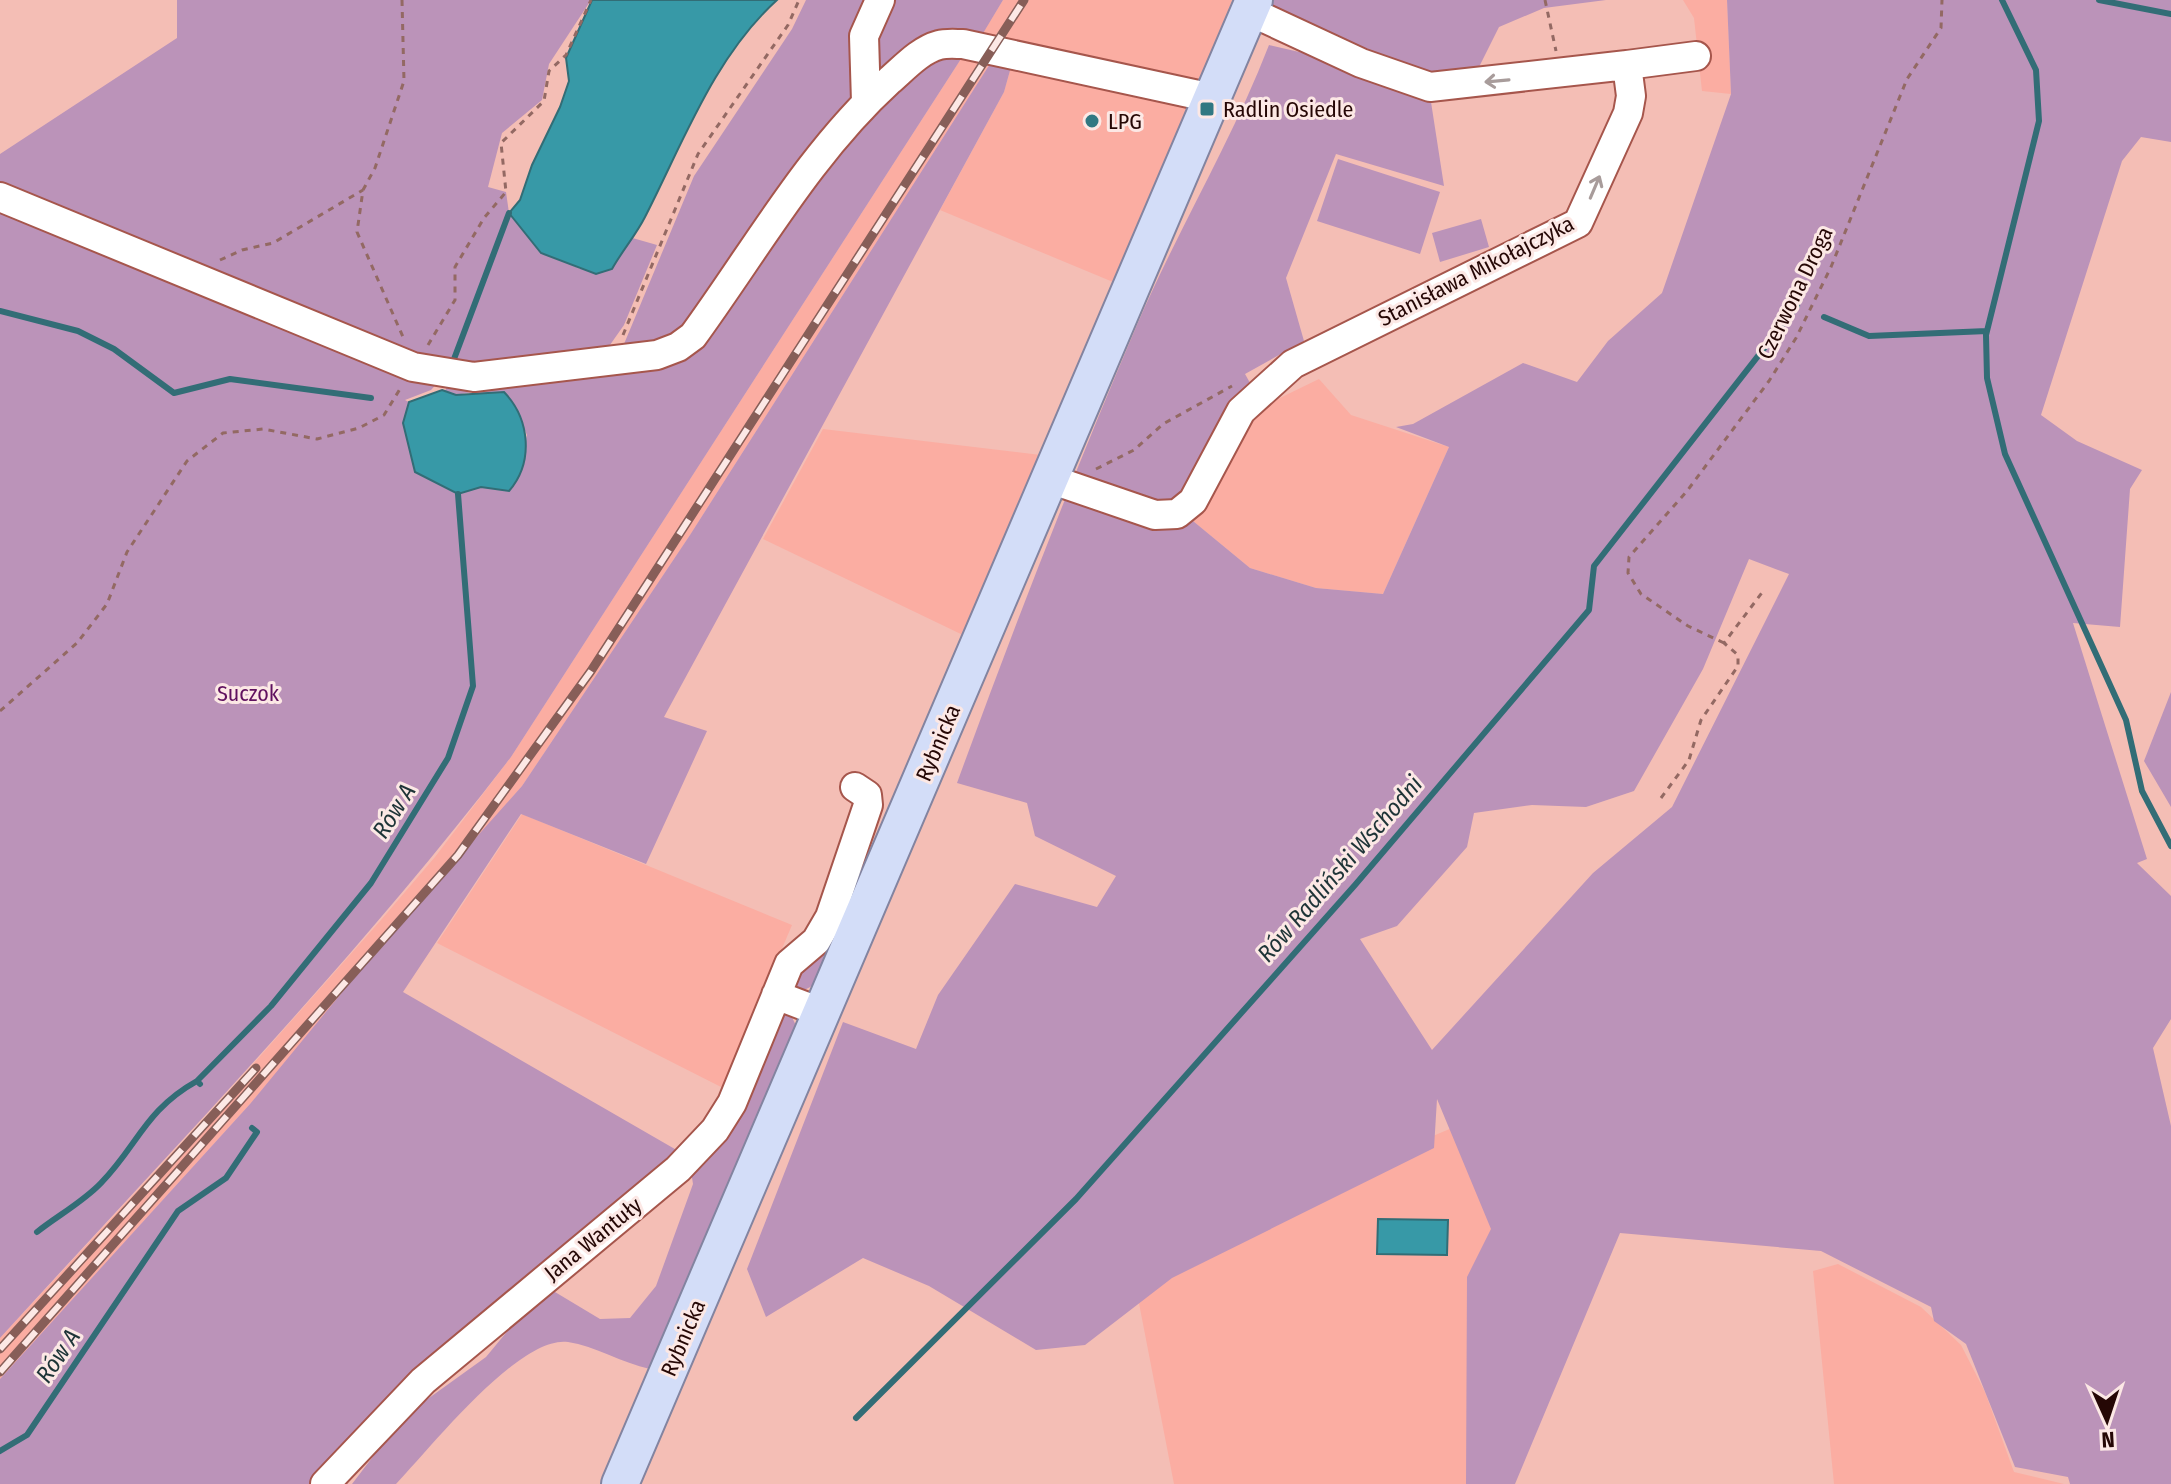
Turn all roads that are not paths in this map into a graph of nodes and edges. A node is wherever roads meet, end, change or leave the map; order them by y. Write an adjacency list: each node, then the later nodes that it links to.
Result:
1 (880, 0): 6 (street)
2 (1251, 6): 4 (street, one-way to 2); 5 (main road, Rybnicka)
3 (1696, 56): 4 (street)
4 (1627, 65): 8 (street, Stanisława Mikołajczyka, one-way to 4)
5 (1212, 98): 6 (street); 8 (main road, Rybnicka)
6 (866, 102): 7 (street)
7 (0, 197)
8 (1050, 479): 11 (main road, Rybnicka)
9 (855, 787): 10 (street, Jana Wantuły)
10 (776, 995): 11 (street); 12 (street, Jana Wantuły)
11 (823, 1013): 13 (main road, Rybnicka)
12 (325, 1484)
13 (620, 1484)

